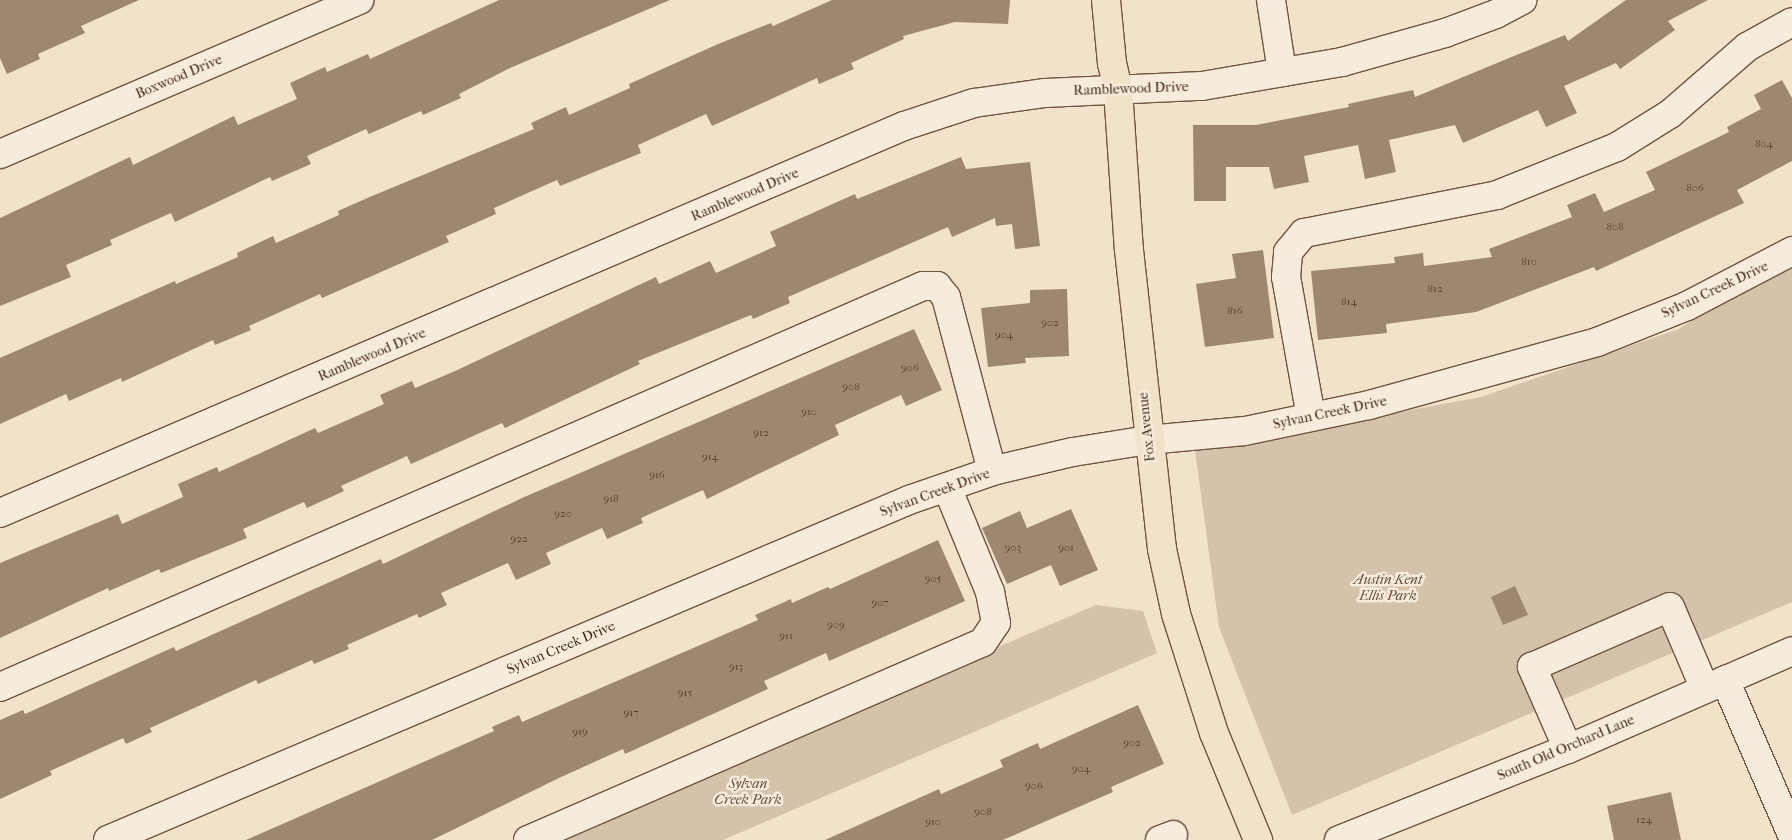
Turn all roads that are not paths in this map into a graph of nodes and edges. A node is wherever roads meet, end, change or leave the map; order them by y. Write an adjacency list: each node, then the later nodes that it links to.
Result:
1 (359, 0): 8 (street, Boxwood Drive)
2 (1106, 0): 7 (main road, Fox Avenue)
3 (1271, 0): 6 (street)
4 (1522, 0): 6 (street, Ramblewood Drive)
5 (1792, 22): 10 (street)
6 (1282, 72): 7 (street, Ramblewood Drive)
7 (1118, 90): 11 (main road, Fox Avenue); 14 (street, Ramblewood Drive)
8 (0, 154)
9 (1792, 251): 10 (street, Sylvan Creek Drive)
10 (1311, 417): 11 (street, Sylvan Creek Drive)
11 (1148, 440): 12 (street, Sylvan Creek Drive); 22 (main road, Fox Avenue)
12 (992, 471): 13 (street, Sylvan Creek Drive); 17 (street)
13 (947, 487): 20 (street, Sylvan Creek Drive); 21 (street)
14 (0, 513)
15 (1792, 652): 16 (street, South Old Orchard Lane)
16 (1715, 685): 18 (street, South Old Orchard Lane); 18 (street); 19 (street)
17 (0, 687)
18 (1568, 749): 23 (street, South Old Orchard Lane)
19 (1792, 835)
20 (108, 840)
21 (528, 840)
22 (1258, 840)
23 (1339, 840)

